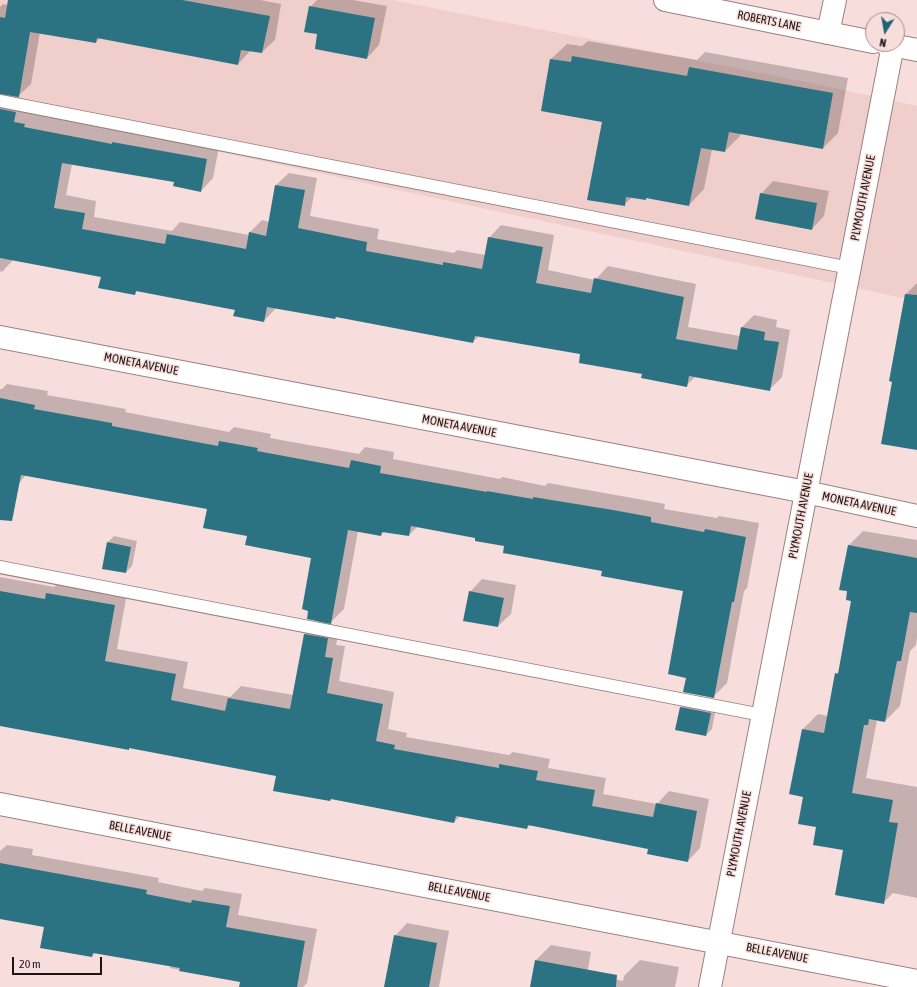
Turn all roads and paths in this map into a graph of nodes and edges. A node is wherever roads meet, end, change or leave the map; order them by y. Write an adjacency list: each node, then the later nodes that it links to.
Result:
1 (665, 0): 3 (street, ROBERTS LANE)
2 (834, 0): 3 (street)
3 (828, 33): 4 (street, ROBERTS LANE)
4 (865, 40)
5 (905, 48): 6 (street, ROBERTS LANE)
6 (917, 50)
7 (883, 52): 9 (street, PLYMOUTH AVENUE)
8 (0, 101): 9 (lane)
9 (850, 268): 11 (street, PLYMOUTH AVENUE)
10 (0, 337): 11 (street, MONETA AVENUE)
11 (806, 492): 12 (street, MONETA AVENUE); 14 (street, PLYMOUTH AVENUE)
12 (917, 516)
13 (0, 567): 14 (lane)
14 (762, 715): 16 (street, PLYMOUTH AVENUE)
15 (0, 804): 16 (street, BELLE AVENUE)
16 (718, 942): 17 (street, BELLE AVENUE); 18 (street, PLYMOUTH AVENUE)
17 (917, 981)
18 (710, 987)

